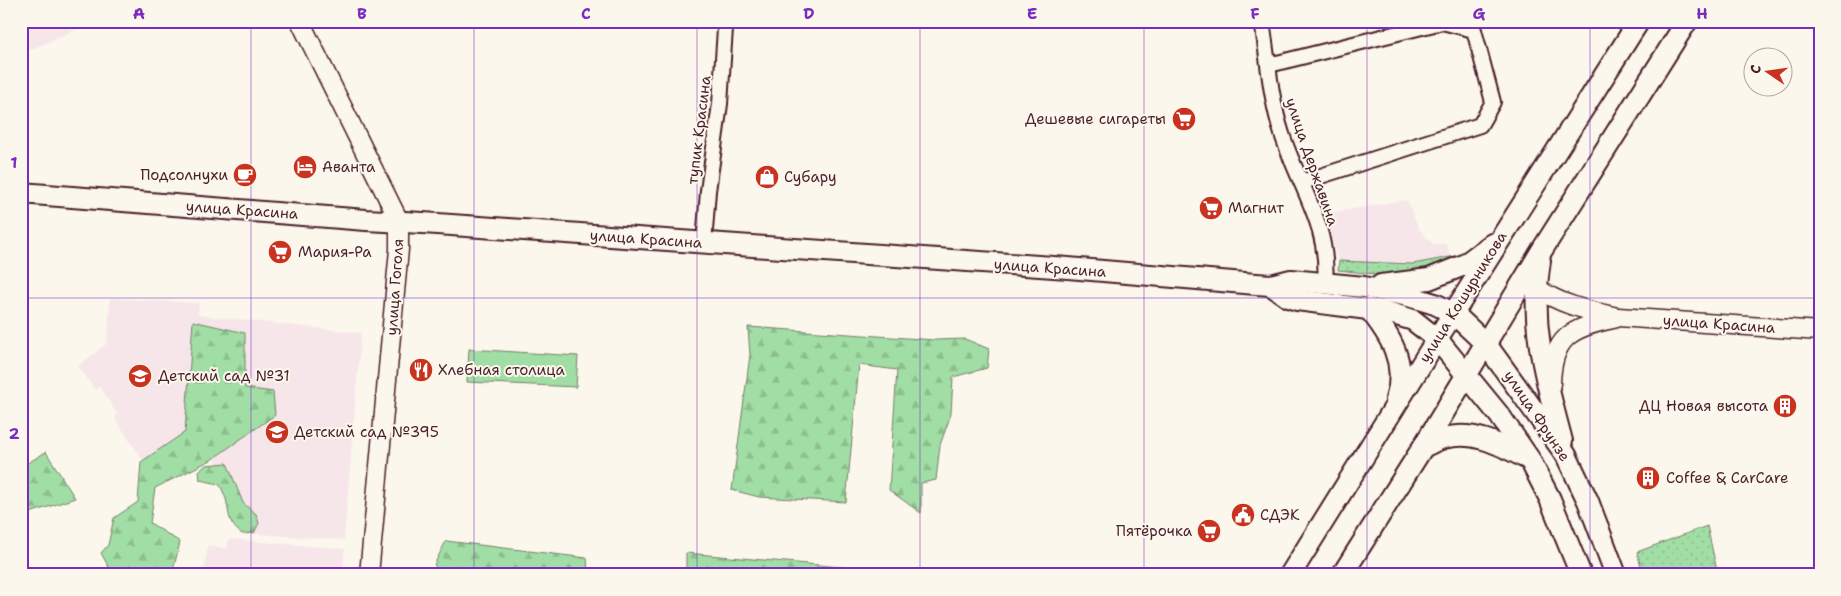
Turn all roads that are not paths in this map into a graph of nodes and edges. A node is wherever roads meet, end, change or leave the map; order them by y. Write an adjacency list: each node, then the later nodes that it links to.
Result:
1 (300, 21): 9 (street, улица Гоголя)
2 (728, 21): 11 (street, тупик Красина)
3 (1262, 21): 6 (street, улица Державина)
4 (1639, 21): 10 (main road, улица Кошурникова)
5 (1687, 21): 12 (main road)
6 (1269, 65): 7 (street, улица Державина); 7 (street)
7 (1302, 182): 13 (street, улица Державина)
8 (21, 193): 9 (main road, улица Красина)
9 (399, 221): 11 (main road, улица Красина); 29 (street, улица Гоголя)
10 (1502, 237): 15 (main road); 18 (main road, улица Кошурникова)
11 (704, 243): 14 (main road, улица Красина)
12 (1542, 250): 16 (main road); 22 (main road)
13 (1325, 283): 14 (main road, улица Красина); 15 (main road, улица Красина)
14 (1271, 285): 17 (main road, улица Красина)
15 (1364, 287): 18 (main road, улица Красина)
16 (1536, 287): 19 (street, улица Красина); 24 (main road)
17 (1368, 308): 21 (main road, улица Красина); 25 (main road)
18 (1453, 313): 21 (main road, улица Кошурникова); 22 (main road, улица Фрунзе)
19 (1618, 317): 20 (street, улица Красина); 24 (street, улица Красина)
20 (1820, 331)
21 (1437, 339): 23 (main road, улица Фрунзе); 25 (main road, улица Кошурникова)
22 (1486, 344): 23 (main road); 27 (main road, улица Фрунзе)
23 (1466, 375): 26 (main road); 28 (main road, улица Фрунзе)
24 (1550, 395): 27 (main road)
25 (1392, 412): 30 (main road, улица Кошурникова)
26 (1423, 447): 28 (main road); 31 (main road)
27 (1566, 455): 33 (main road, улица Фрунзе)
28 (1530, 460): 32 (main road, улица Фрунзе)
29 (369, 575)
30 (1290, 575)
31 (1342, 575)
32 (1582, 575)
33 (1616, 575)

